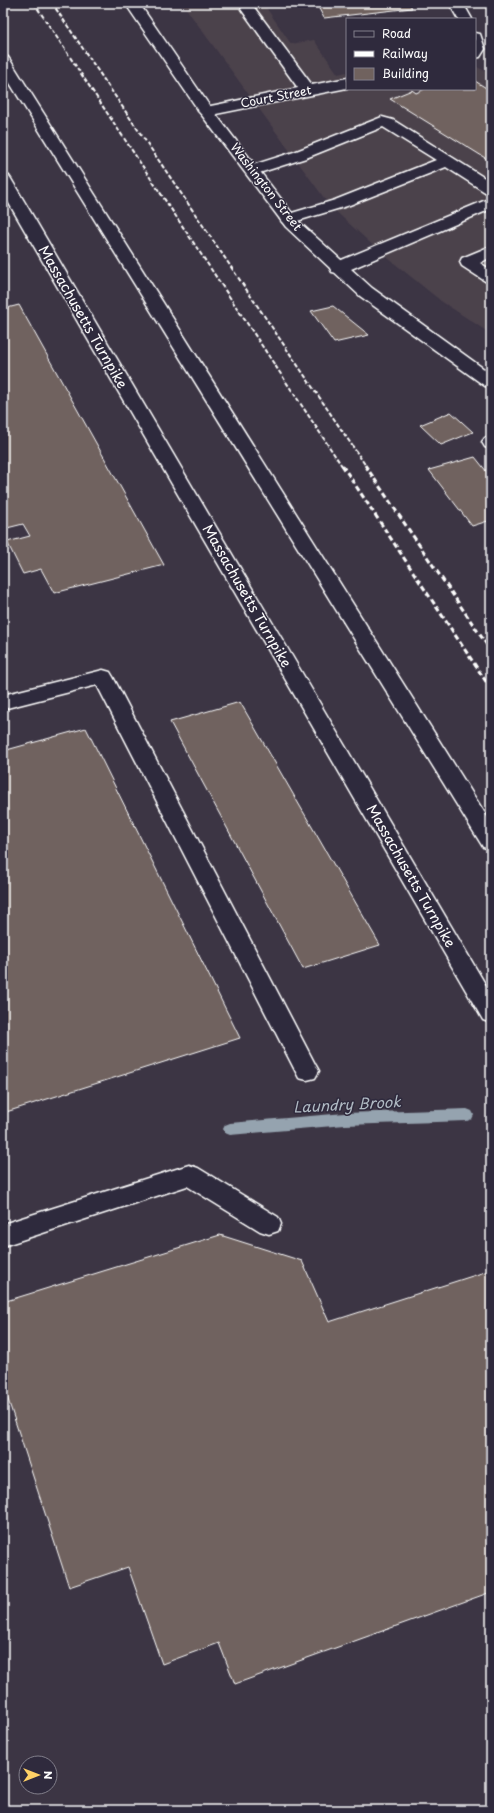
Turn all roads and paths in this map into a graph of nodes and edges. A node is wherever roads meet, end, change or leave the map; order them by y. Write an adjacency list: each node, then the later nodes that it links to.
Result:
1 (132, 3): 10 (main road, Washington Street)
2 (456, 3): 4 (main road)
3 (248, 9): 9 (main road)
4 (464, 18)
5 (476, 41): 6 (main road)
6 (476, 52)
7 (3, 60): 22 (main road)
8 (346, 83): 9 (main road, Court Street)
9 (308, 91): 10 (main road, Court Street)
10 (206, 111): 12 (main road, Washington Street)
11 (448, 161): 12 (main road); 14 (main road); 16 (main road)
12 (253, 170): 16 (main road, Washington Street)
13 (3, 179): 23 (main road, Massachusetts Turnpike)
14 (491, 189)
15 (491, 203): 18 (main road)
16 (288, 219): 18 (main road, Washington Street)
17 (491, 251): 19 (main road)
18 (338, 268): 20 (main road, Washington Street)
19 (491, 277)
20 (491, 382)
21 (3, 702): 24 (main road)
22 (491, 841)
23 (491, 1014)
24 (307, 1071)
25 (269, 1224): 26 (main road)
26 (3, 1235)

